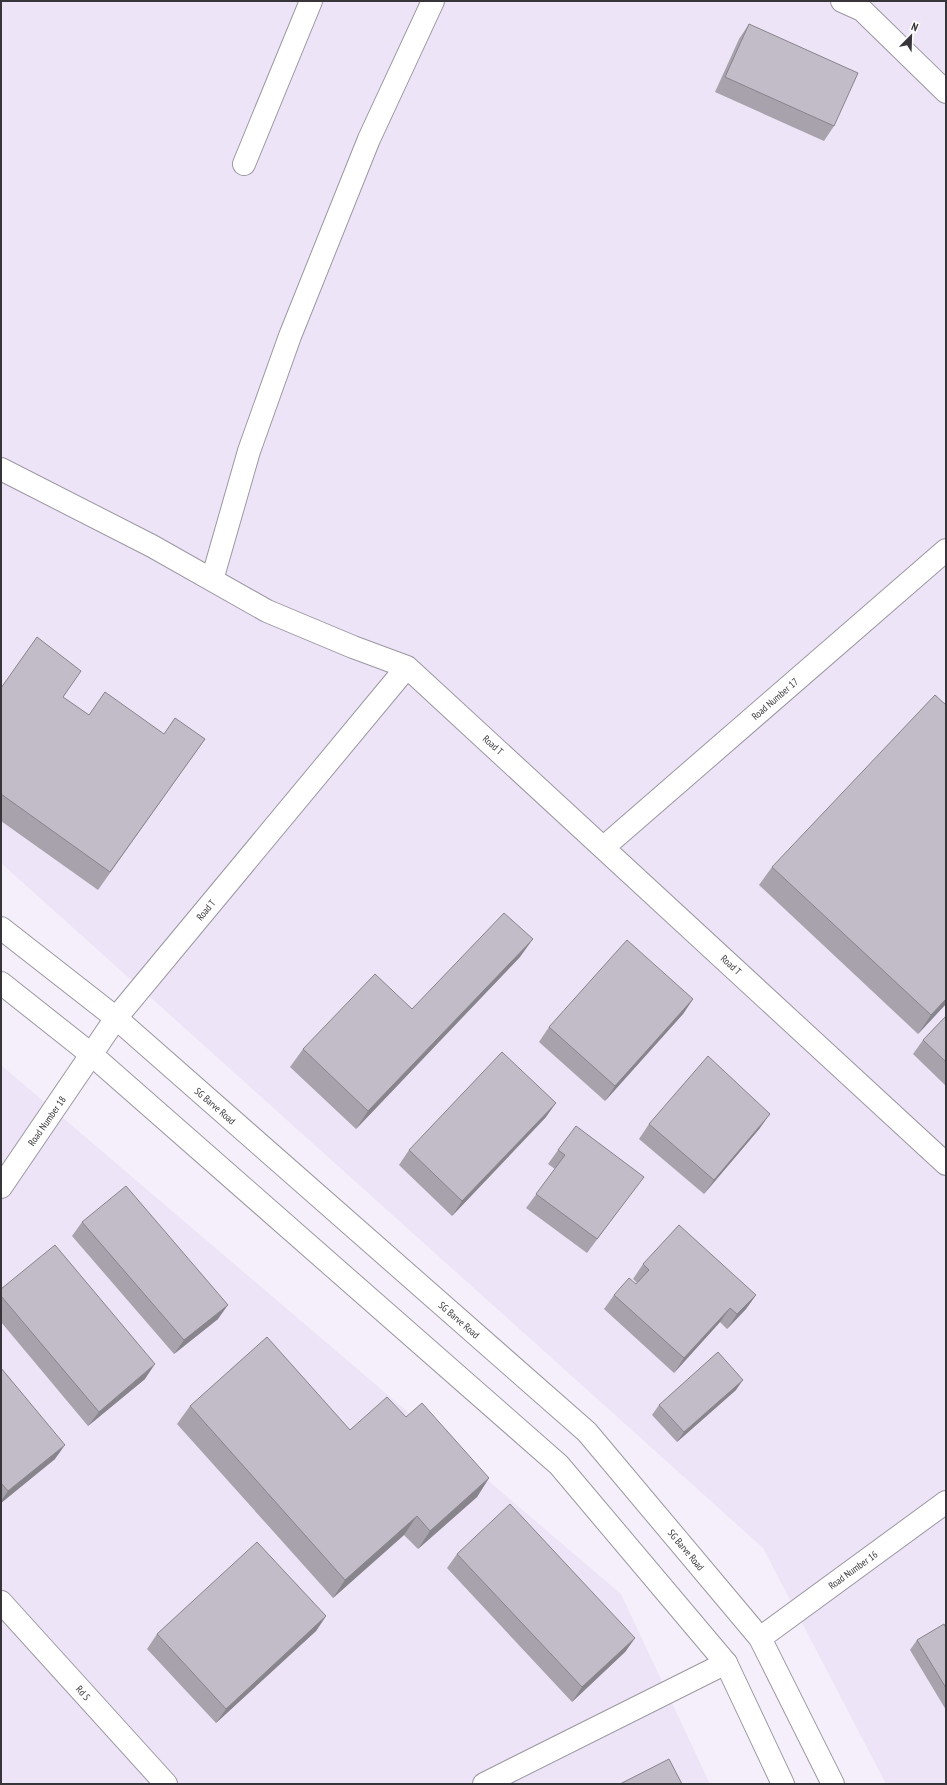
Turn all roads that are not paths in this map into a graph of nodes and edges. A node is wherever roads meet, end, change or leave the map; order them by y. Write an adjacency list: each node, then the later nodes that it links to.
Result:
1 (311, 1): 6 (street)
2 (433, 1): 9 (street)
3 (842, 1): 4 (street)
4 (865, 5): 5 (street)
5 (946, 92)
6 (244, 164)
7 (1, 469): 9 (street)
8 (946, 550): 11 (street, Road Number 17)
9 (212, 580): 10 (street)
10 (407, 667): 11 (street, Road T); 14 (street, Road T)
11 (604, 847): 16 (street, Road T)
12 (1, 928): 14 (street, SG Barve Road)
13 (1, 983): 15 (street)
14 (116, 1018): 15 (street, Road T); 20 (street, SG Barve Road)
15 (92, 1055): 17 (street, Road Number 18); 21 (street)
16 (946, 1164)
17 (1, 1187)
18 (946, 1502): 20 (street, Road Number 16)
19 (1, 1602): 22 (street, Rd S)
20 (760, 1638): 25 (street, SG Barve Road)
21 (726, 1663): 23 (street); 24 (street)
22 (166, 1784)
23 (484, 1784)
24 (783, 1784)
25 (833, 1784)

